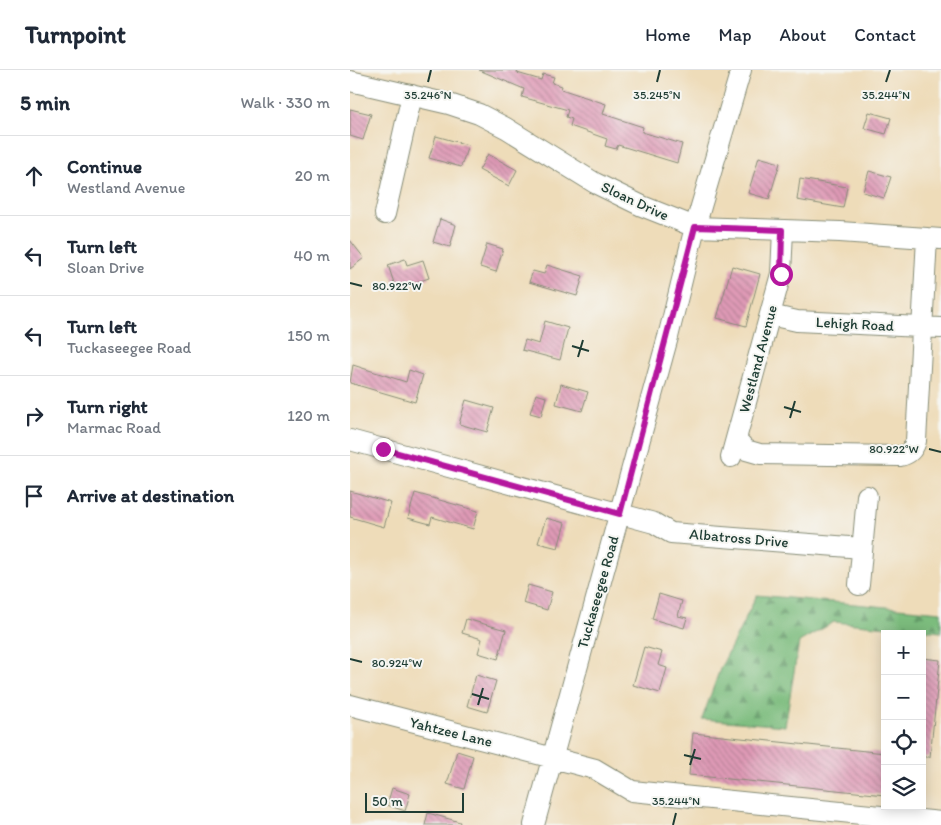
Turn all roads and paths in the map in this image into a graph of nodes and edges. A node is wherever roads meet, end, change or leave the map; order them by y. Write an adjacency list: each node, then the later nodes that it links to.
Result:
1 (740, 70): 5 (street, Tuckaseegee Road)
2 (350, 81): 3 (street, Sloan Drive)
3 (412, 95): 4 (street); 5 (street, Sloan Drive)
4 (385, 214)
5 (695, 227): 6 (street, Sloan Drive); 12 (street, Tuckaseegee Road)
6 (782, 230): 7 (street, Sloan Drive); 8 (street, Westland Avenue)
7 (934, 239): 9 (street)
8 (770, 315): 9 (street, Lehigh Road); 9 (street, Westland Avenue)
9 (932, 327)
10 (350, 440): 12 (street, Albatross Drive)
11 (867, 496): 13 (street)
12 (620, 514): 13 (street, Albatross Drive); 16 (street, Tuckaseegee Road)
13 (862, 548): 14 (street)
14 (859, 585)
15 (350, 704): 16 (street, Yahtzee Lane)
16 (552, 757): 17 (street, Yahtzee Lane); 18 (street, Tuckaseegee Road)
17 (941, 822)
18 (534, 825)

